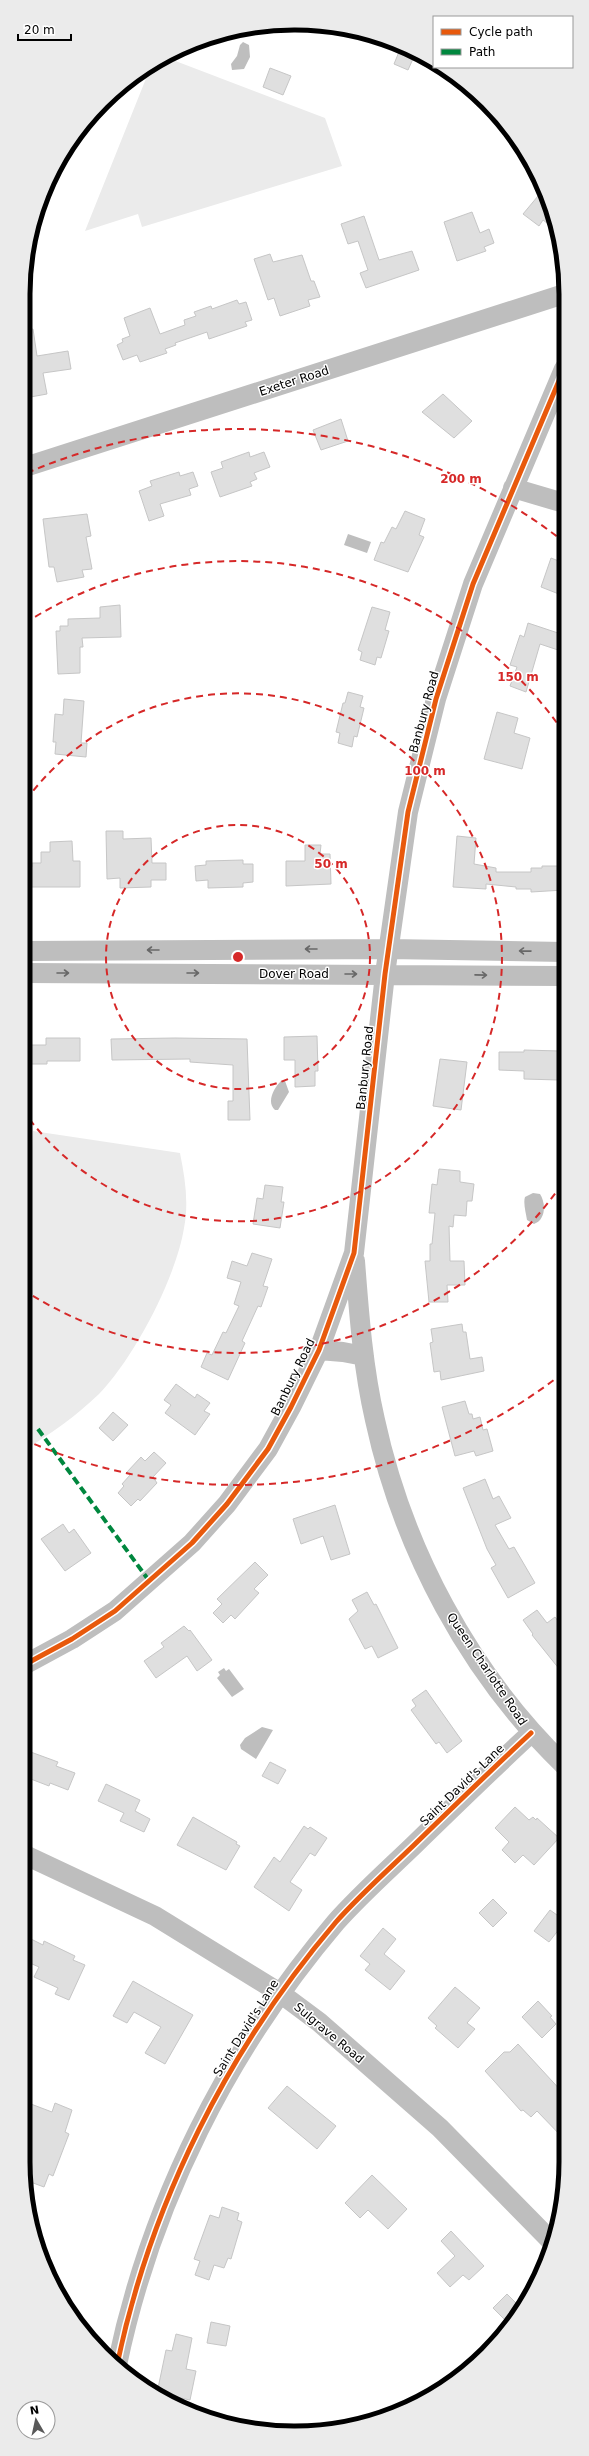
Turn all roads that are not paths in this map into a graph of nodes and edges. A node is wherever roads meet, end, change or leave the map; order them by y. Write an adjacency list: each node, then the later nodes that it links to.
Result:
1 (559, 296): 3 (street, Exeter Road)
2 (559, 381): 4 (street, Banbury Road)
3 (30, 465)
4 (513, 488): 5 (street); 6 (street, Banbury Road)
5 (559, 502)
6 (389, 949): 7 (street, Dover Road, one-way to 7); 8 (street, Dover Road, one-way to 6); 10 (street, Banbury Road)
7 (30, 951)
8 (559, 952)
9 (30, 973): 10 (street, Dover Road, one-way to 10)
10 (386, 974): 11 (street, Dover Road, one-way to 11); 12 (street, Banbury Road)
11 (559, 976)
12 (354, 1253): 13 (street, Banbury Road); 14 (street, Queen Charlotte Road)
13 (319, 1350): 14 (street); 15 (street, Banbury Road)
14 (364, 1356): 16 (street, Queen Charlotte Road)
15 (30, 1662)
16 (530, 1733): 17 (street, Queen Charlotte Road); 19 (street, Saint David's Lane)
17 (559, 1760)
18 (30, 1857): 19 (street, Sulgrave Road)
19 (280, 1992): 20 (street, Sulgrave Road); 21 (street, Saint David's Lane)
20 (548, 2238)
21 (119, 2359)

